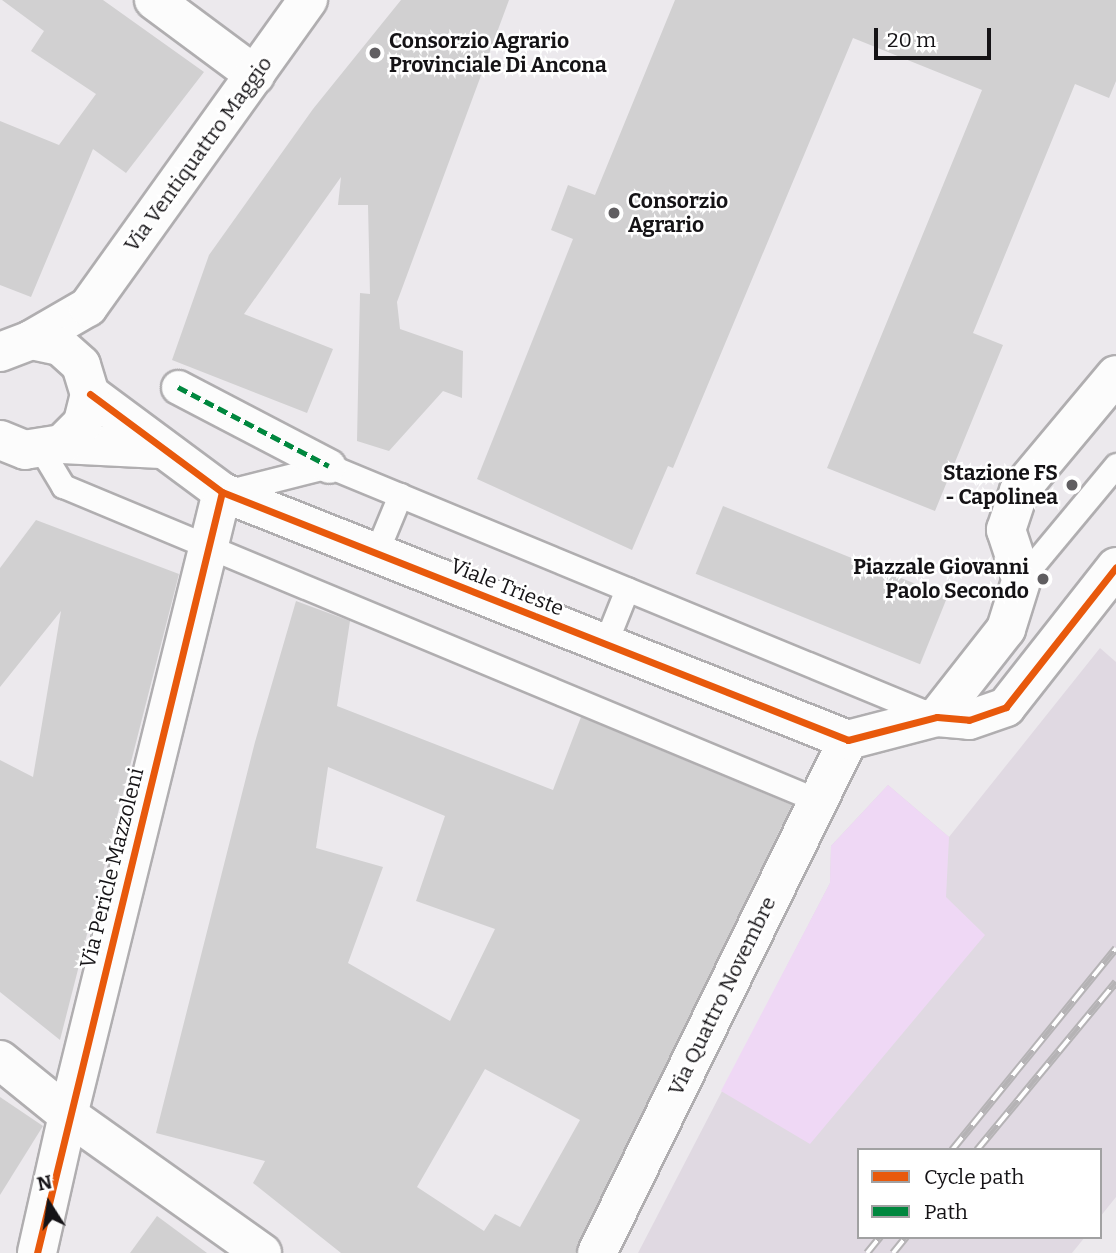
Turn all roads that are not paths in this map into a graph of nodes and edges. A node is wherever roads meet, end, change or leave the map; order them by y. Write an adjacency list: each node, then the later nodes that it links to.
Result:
1 (154, 0): 3 (street)
2 (307, 0): 3 (street, Via Ventiquattro Maggio)
3 (255, 75): 4 (street, Via Ventiquattro Maggio)
4 (88, 307): 5 (street, Via Ventiquattro Maggio); 7 (street, Via Ventiquattro Maggio)
5 (8, 344): 7 (street, Viale Trieste)
6 (1116, 375): 18 (street)
7 (86, 380): 9 (street); 10 (street, Viale Trieste)
8 (178, 387): 12 (street, Viale Trieste)
9 (26, 449): 10 (street); 15 (lane)
10 (163, 449): 13 (street, Viale Trieste)
11 (1116, 465): 18 (lane)
12 (329, 466): 13 (lane); 14 (lane, Viale Trieste)
13 (222, 492): 15 (street, Via Pericle Mazzoleni); 16 (street, Viale Trieste)
14 (400, 495): 16 (lane); 19 (lane, Viale Trieste)
15 (211, 547): 23 (lane); 25 (street, Via Pericle Mazzoleni)
16 (376, 553): 20 (street, Viale Trieste)
17 (1116, 566): 21 (street)
18 (1022, 578): 21 (street)
19 (626, 589): 20 (lane); 21 (lane, Viale Trieste)
20 (605, 644): 22 (street, Viale Trieste)
21 (937, 717): 22 (street)
22 (848, 740): 23 (street, Via Quattro Novembre)
23 (819, 801): 28 (street, Via Quattro Novembre)
24 (0, 1060): 25 (street)
25 (68, 1115): 26 (street, Via Pericle Mazzoleni); 27 (street)
26 (37, 1253)
27 (262, 1253)
28 (597, 1253)

